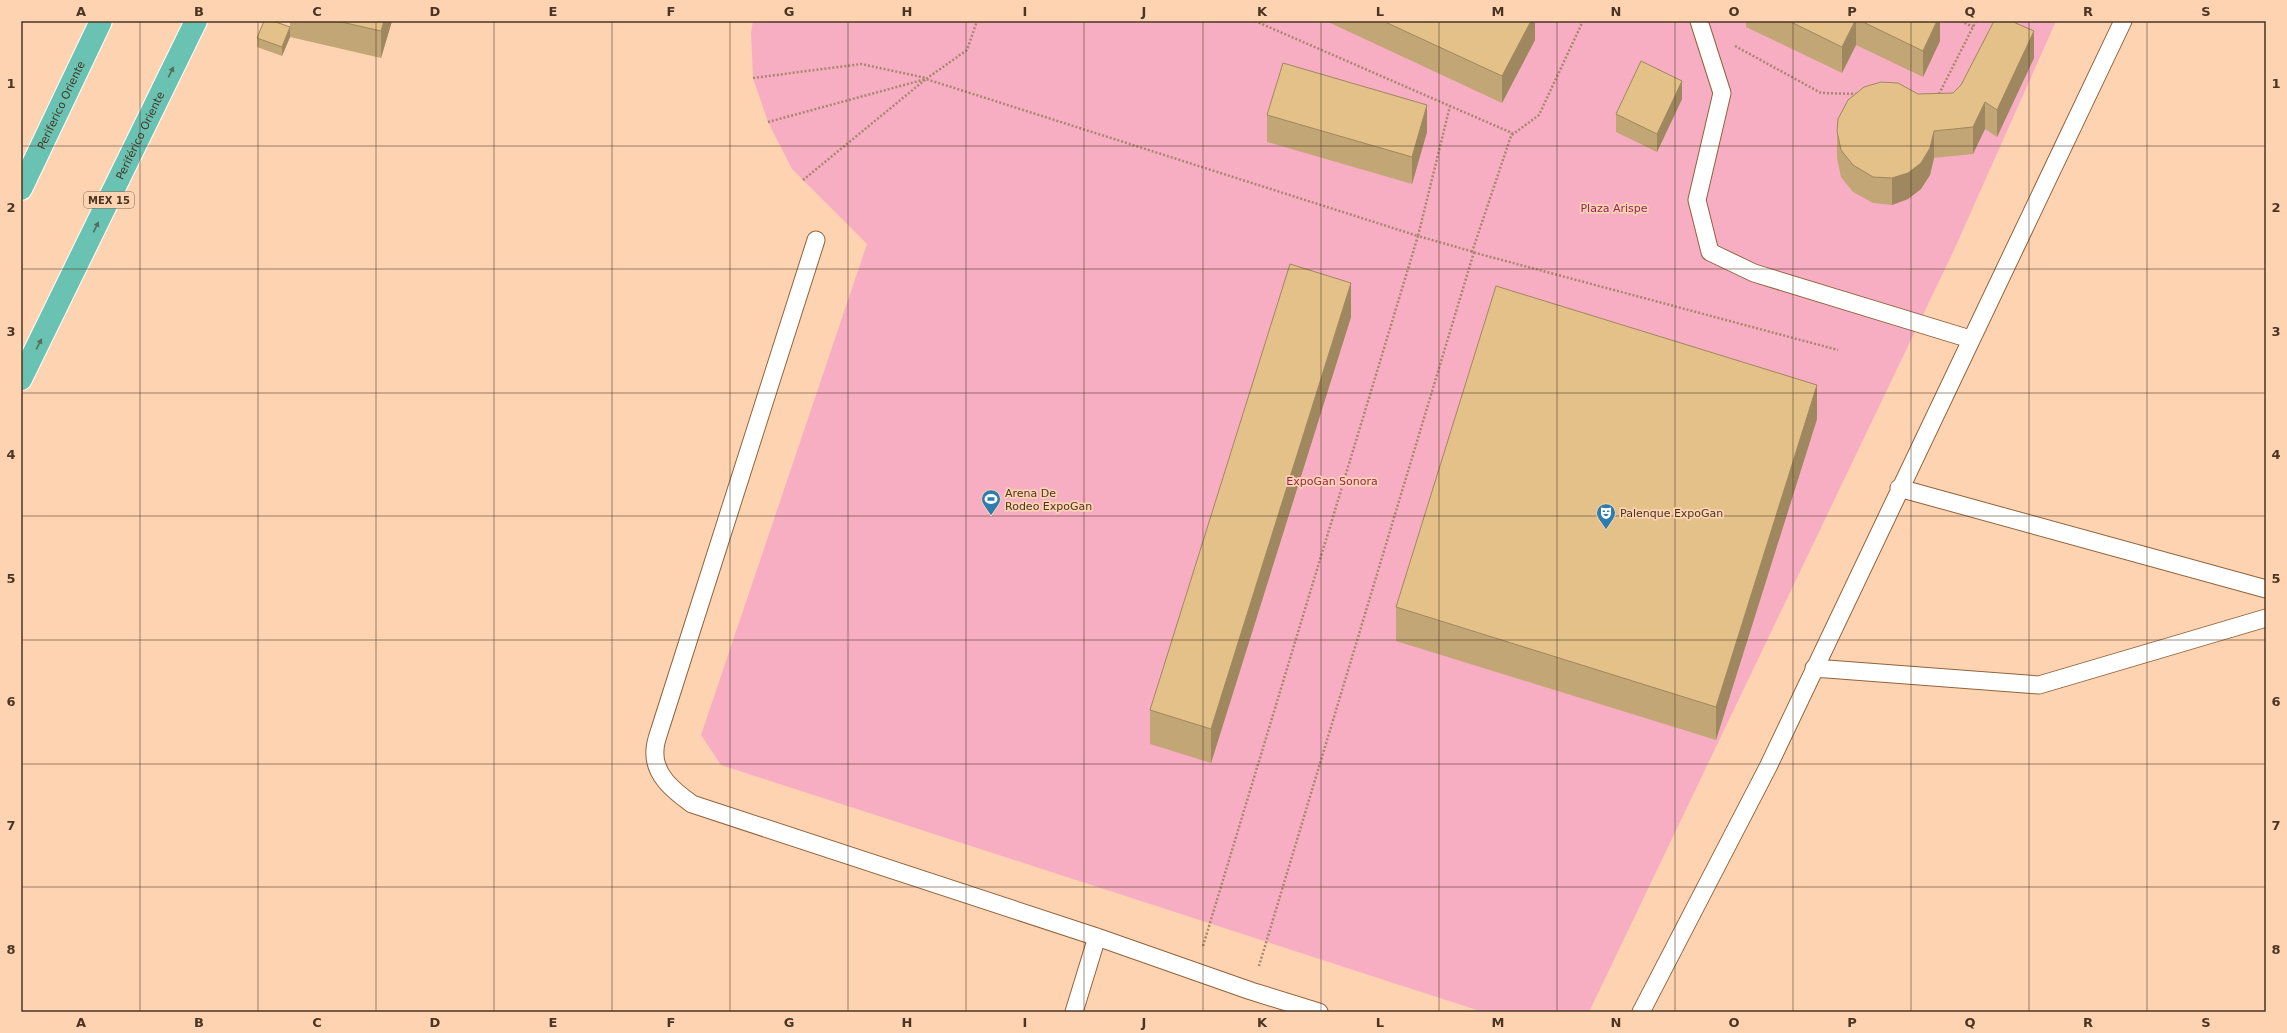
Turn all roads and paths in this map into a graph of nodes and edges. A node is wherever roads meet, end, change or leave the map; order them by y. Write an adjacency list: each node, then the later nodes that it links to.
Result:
1 (101, 21): 19 (highway, Periferico Oriente)
2 (196, 21): 25 (highway, Periférico Oriente / MEX 15, one-way to 2)
3 (977, 21): 12 (path)
4 (1255, 21): 15 (path)
5 (1583, 21): 17 (path)
6 (1960, 21): 10 (path)
7 (1976, 21): 10 (path)
8 (2123, 21): 23 (lane)
9 (1701, 25): 13 (path); 23 (lane)
10 (1973, 27): 14 (path)
11 (753, 78): 12 (path)
12 (926, 79): 16 (path); 18 (path); 20 (path)
13 (1860, 94)
14 (1931, 94)
15 (1450, 106): 17 (path); 20 (path)
16 (768, 122)
17 (1512, 135): 22 (path)
18 (803, 180)
19 (21, 189)
20 (1418, 236): 22 (path); 31 (path)
21 (816, 240): 30 (lane)
22 (1472, 252): 24 (path); 32 (path)
23 (1970, 339): 26 (lane)
24 (1838, 350)
25 (21, 379)
26 (1899, 488): 27 (lane); 29 (lane)
27 (2266, 589)
28 (2266, 618): 29 (lane)
29 (1814, 668): 35 (lane)
30 (1097, 937): 31 (lane); 33 (lane)
31 (1196, 972): 32 (lane)
32 (1251, 991): 34 (lane)
33 (1074, 1012)
34 (1319, 1012)
35 (1641, 1012)

